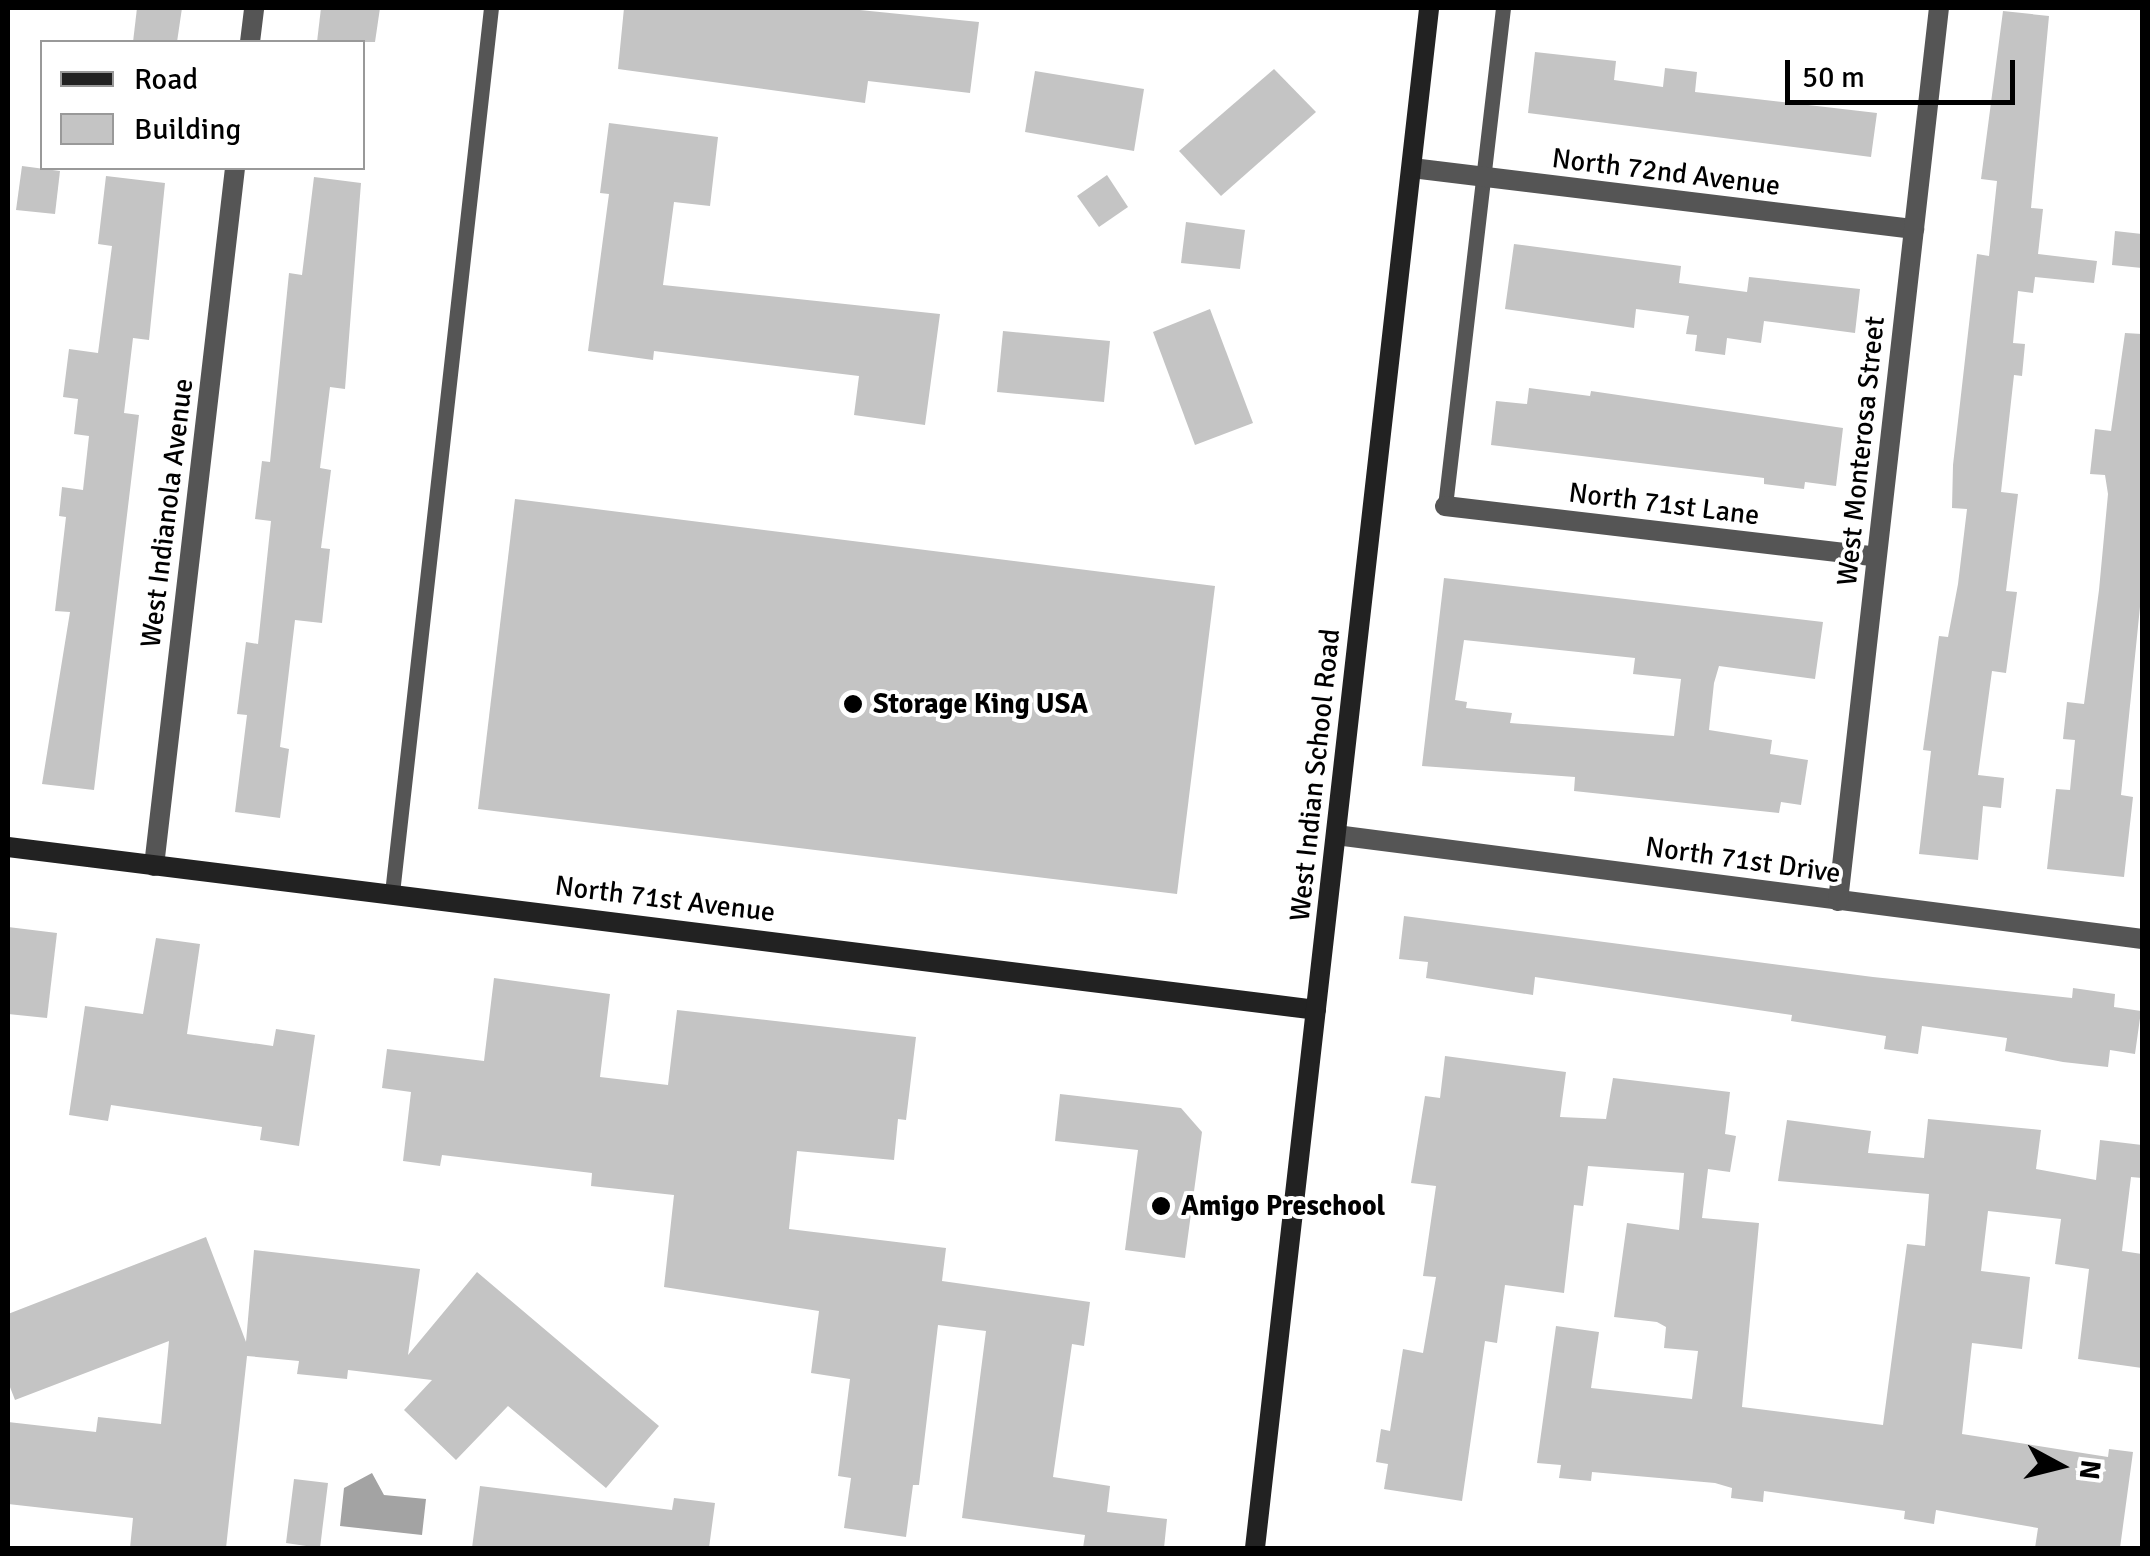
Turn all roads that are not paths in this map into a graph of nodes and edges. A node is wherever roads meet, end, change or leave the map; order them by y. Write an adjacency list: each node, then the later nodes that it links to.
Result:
1 (254, 8): 6 (street)
2 (491, 8): 16 (lane)
3 (1429, 8): 7 (main road, West Indian School Road)
4 (1503, 8): 9 (lane)
5 (1939, 8): 10 (street, West Monterosa Street)
6 (250, 40)
7 (1412, 168): 9 (street, North 72nd Avenue); 13 (main road, West Indian School Road)
8 (235, 170): 15 (street, West Indianola Avenue)
9 (1484, 178): 10 (street, North 72nd Avenue); 11 (lane)
10 (1914, 229): 12 (street, West Monterosa Street)
11 (1446, 506): 12 (street, North 71st Lane)
12 (1876, 558): 17 (street, West Monterosa Street)
13 (1336, 835): 17 (street, North 71st Drive); 19 (main road, West Indian School Road)
14 (8, 847): 15 (main road, North 71st Avenue)
15 (154, 866): 16 (main road, North 71st Avenue)
16 (392, 893): 19 (main road, North 71st Avenue)
17 (1838, 900): 18 (street, North 71st Drive)
18 (2142, 939)
19 (1316, 1010): 20 (main road, West Indian School Road)
20 (1255, 1548)

